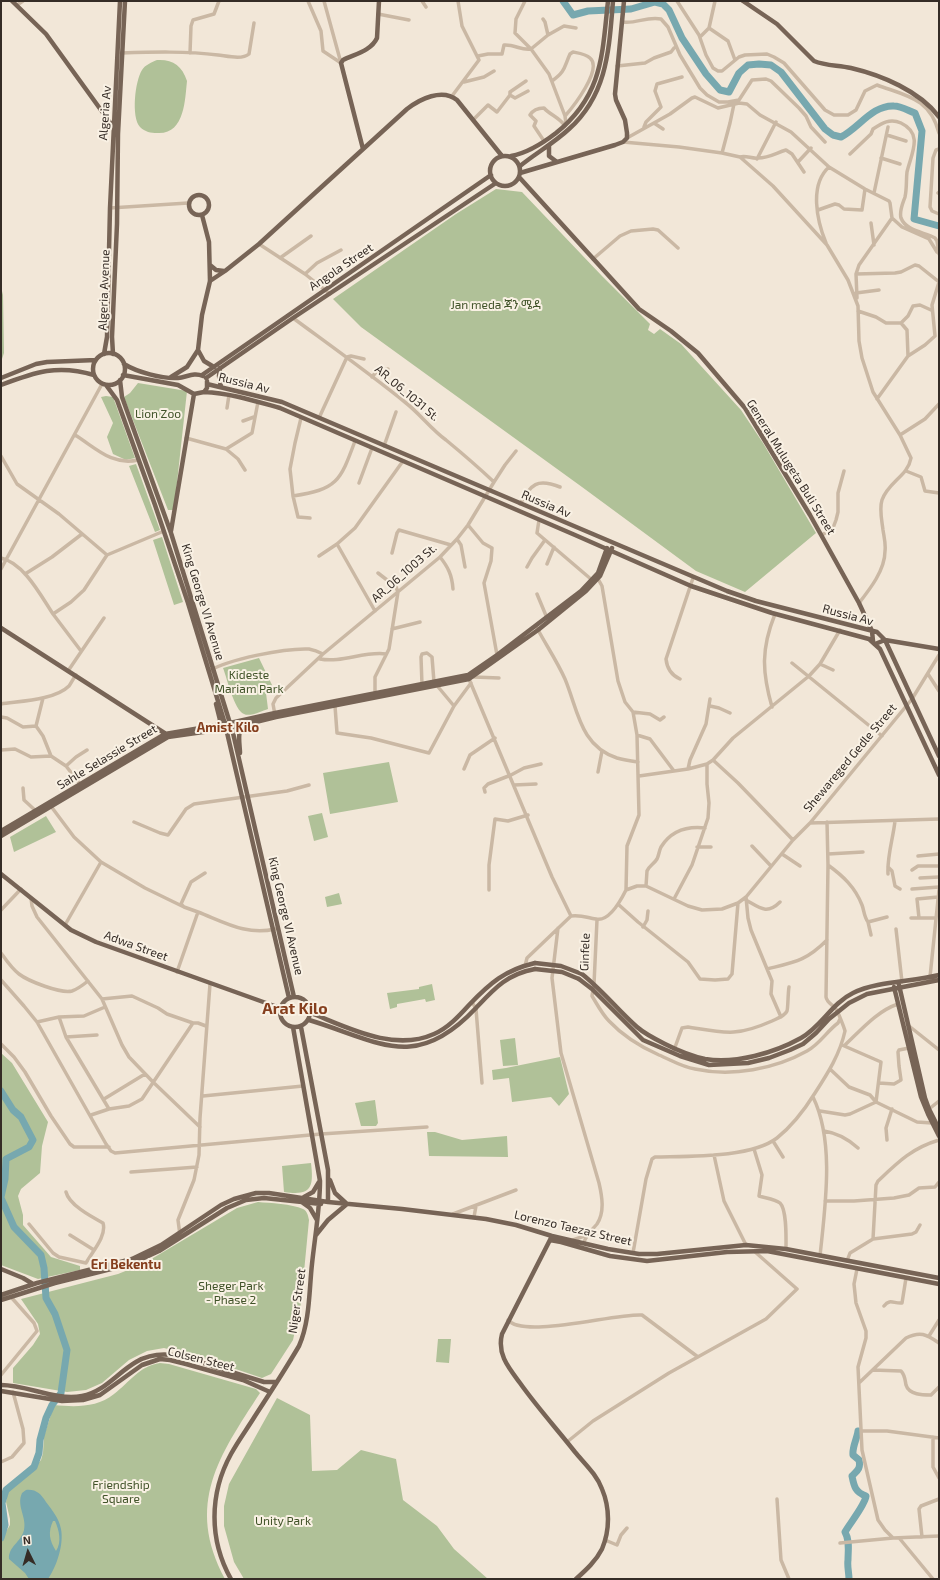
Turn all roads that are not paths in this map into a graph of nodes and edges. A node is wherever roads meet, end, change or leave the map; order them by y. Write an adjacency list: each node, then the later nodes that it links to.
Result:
1 (12, 1): 18 (main road)
2 (23, 1): 18 (street)
3 (120, 1): 31 (main road, Algeria Av)
4 (124, 1): 31 (main road, Algeria Av)
5 (219, 1): 32 (street)
6 (308, 1): 35 (street)
7 (324, 1): 35 (street)
8 (379, 1): 20 (main road)
9 (422, 1): 19 (street)
10 (458, 1): 33 (street)
11 (525, 1): 30 (street)
12 (608, 1): 48 (main road)
13 (613, 1): 48 (main road)
14 (624, 1): 23 (main road)
15 (677, 1): 34 (street)
16 (715, 1): 26 (street)
17 (743, 1): 47 (main road)
18 (16, 5): 55 (main road)
19 (426, 7)
20 (378, 14): 22 (street); 35 (main road)
21 (543, 19): 27 (street)
22 (409, 20)
23 (622, 22): 36 (main road); 64 (street)
24 (254, 23): 32 (street)
25 (576, 28): 27 (street)
26 (709, 28): 28 (street); 34 (street)
27 (548, 35): 30 (street)
28 (701, 36)
29 (674, 48): 36 (street)
30 (531, 49): 33 (street); 39 (street)
31 (120, 53): 32 (street); 55 (main road, Algeria Av); 58 (main road, Algeria Av)
32 (190, 53)
33 (478, 56): 41 (street)
34 (735, 60): 57 (street)
35 (341, 63): 68 (main road)
36 (617, 66): 60 (main road)
37 (494, 71): 41 (street)
38 (682, 76): 53 (street)
39 (552, 80): 46 (street); 46 (street)
40 (526, 81): 43 (street)
41 (463, 82): 44 (street)
42 (528, 91): 43 (street)
43 (510, 95): 49 (street)
44 (452, 96): 49 (main road); 68 (main road)
45 (734, 104): 50 (street); 51 (street); 69 (street)
46 (565, 116): 52 (street)
47 (939, 117)
48 (576, 118): 52 (main road); 65 (main road)
49 (473, 120): 71 (main road)
50 (776, 122): 66 (street); 74 (street)
51 (654, 123): 53 (street); 56 (street)
52 (566, 125): 61 (main road); 61 (street)
53 (644, 127): 60 (street)
54 (888, 127): 59 (street)
55 (113, 128): 58 (main road); 89 (main road, Algeria Av)
56 (663, 129)
57 (939, 133)
58 (118, 134): 90 (main road, Algeria Av)
59 (887, 135): 62 (street); 75 (street)
60 (627, 138): 63 (main road)
61 (544, 141): 72 (main road)
62 (906, 141)
63 (623, 142): 69 (street); 76 (main road)
64 (825, 142)
65 (549, 145): 76 (main road); 79 (main road)
66 (811, 148): 77 (street); 80 (street)
67 (939, 148): 93 (street)
68 (363, 149): 100 (main road)
69 (722, 153): 73 (street)
70 (850, 154): 105 (street)
71 (502, 156): 72 (main road); 82 (main road)
72 (511, 156): 79 (main road)
73 (740, 157): 74 (street); 101 (street)
74 (757, 158): 77 (street)
75 (881, 158): 78 (street); 86 (street)
76 (557, 162): 83 (main road)
77 (798, 162): 81 (street)
78 (900, 164)
79 (520, 166): 83 (main road)
80 (829, 167): 85 (street); 92 (street)
81 (804, 172)
82 (491, 175): 84 (main road); 88 (main road, Angola Street)
83 (520, 175): 84 (main road); 107 (main road, General Mulugeta Buli Street)
84 (496, 183): 91 (main road)
85 (865, 189): 86 (street); 92 (street)
86 (874, 193): 95 (street)
87 (188, 203): 90 (street); 94 (main road); 94 (main road)
88 (452, 203): 91 (main road); 114 (main road, Angola Street)
89 (110, 208): 90 (street); 97 (main road, Algeria Av)
90 (117, 208): 98 (main road, Algeria Av)
91 (457, 209): 117 (main road)
92 (818, 210): 101 (street)
93 (939, 214)
94 (202, 215): 108 (main road)
95 (892, 218): 102 (street); 105 (street)
96 (871, 223): 102 (street)
97 (110, 227): 119 (main road, Algeria Avenue)
98 (117, 227): 120 (main road, Algeria Avenue)
99 (311, 236): 106 (street)
100 (259, 244): 106 (street); 109 (main road)
101 (827, 245): 118 (street)
102 (874, 245): 111 (street)
103 (678, 248): 107 (street)
104 (341, 250): 110 (street)
105 (939, 254)
106 (280, 258): 110 (street)
107 (593, 259): 196 (main road, General Mulugeta Buli Street)
108 (210, 265): 109 (main road); 112 (main road)
109 (225, 271): 112 (main road)
110 (305, 274): 114 (street)
111 (856, 274): 113 (street); 116 (street)
112 (210, 281): 125 (main road)
113 (939, 282): 121 (street)
114 (326, 289): 117 (street); 134 (main road, Angola Street)
115 (878, 290): 116 (street)
116 (856, 293): 118 (street)
117 (330, 294): 123 (main road)
118 (858, 306): 122 (street)
119 (108, 309): 120 (main road); 126 (main road, Algeria Avenue)
120 (114, 309): 127 (main road, Algeria Avenue)
121 (931, 310): 124 (street); 128 (street)
122 (858, 311): 124 (street); 152 (street)
123 (293, 318): 129 (street, AR_06_1031 St.); 135 (main road)
124 (901, 323): 128 (street)
125 (198, 350): 134 (main road); 142 (main road)
126 (104, 354): 127 (main road); 131 (main road)
127 (113, 354): 133 (main road)
128 (908, 356): 152 (street)
129 (347, 357): 130 (street); 143 (street, AR_06_1031 St.); 162 (street)
130 (364, 359)
131 (96, 360): 132 (main road); 138 (main road)
132 (36, 364): 137 (main road); 141 (main road)
133 (124, 364): 139 (main road); 142 (main road)
134 (214, 367): 140 (main road, Angola Street)
135 (220, 368): 145 (main road); 148 (main road)
136 (388, 369): 143 (street)
137 (38, 372): 138 (main road); 147 (main road)
138 (94, 375): 146 (main road)
139 (123, 375): 144 (main road); 150 (main road)
140 (202, 375): 142 (main road); 145 (main road)
141 (1, 378)
142 (171, 378)
143 (372, 378): 181 (street, AR_06_1031 St.)
144 (120, 380): 146 (main road); 177 (main road, King George VI Avenue)
145 (207, 381): 148 (main road, Russia Av); 149 (main road)
146 (104, 384): 165 (street); 174 (main road, King George VI Avenue)
147 (1, 385)
148 (221, 387): 154 (main road, Russia Av)
149 (204, 392): 150 (main road, Russia Av); 151 (main road, Russia Av)
150 (194, 394): 167 (main road)
151 (229, 395): 153 (main road, Russia Av); 156 (street)
152 (877, 399): 166 (street)
153 (258, 402): 157 (main road, Russia Av); 160 (street)
154 (282, 402): 157 (main road); 159 (main road, Russia Av)
155 (939, 404): 166 (street)
156 (227, 408)
157 (280, 408): 161 (main road, Russia Av)
158 (396, 412): 169 (street)
159 (311, 414): 162 (main road, Russia Av); 164 (main road)
160 (254, 417): 163 (street); 171 (street)
161 (301, 418): 164 (main road, Russia Av); 186 (street)
162 (319, 418): 169 (main road, Russia Av)
163 (243, 421)
164 (309, 421): 168 (main road, Russia Av)
165 (75, 435): 174 (street); 188 (street)
166 (900, 435): 179 (street)
167 (186, 438): 171 (street); 194 (main road)
168 (355, 441): 170 (main road, Russia Av); 186 (street)
169 (384, 446): 184 (main road, Russia Av)
170 (372, 448): 175 (main road, Russia Av); 182 (street)
171 (226, 449): 176 (street)
172 (516, 451): 181 (street)
173 (1, 456): 188 (street)
174 (138, 460): 180 (main road, King George VI Avenue)
175 (403, 461): 187 (main road, Russia Av); 201 (street)
176 (245, 470)
177 (148, 471): 180 (main road); 194 (main road, King George VI Avenue)
178 (844, 471): 196 (street)
179 (906, 472): 185 (street); 224 (street)
180 (143, 474): 193 (main road, King George VI Avenue)
181 (494, 482): 184 (street)
182 (359, 483)
183 (560, 487): 189 (street)
184 (488, 491): 187 (street, AR_06_1003 St.); 189 (main road, Russia Av)
185 (939, 493)
186 (293, 496): 190 (street)
187 (485, 497): 191 (main road, Russia Av); 192 (street, AR_06_1003 St.)
188 (39, 500): 195 (street); 210 (street)
189 (520, 504): 200 (main road, Russia Av)
190 (310, 518)
191 (539, 520): 199 (street); 204 (main road, Russia Av)
192 (468, 525): 197 (street, AR_06_1003 St.); 246 (street)
193 (164, 531): 198 (main road, King George VI Avenue); 206 (street)
194 (171, 533): 198 (main road); 251 (main road, King George VI Avenue)
195 (82, 534): 206 (street); 216 (street)
196 (822, 535): 224 (main road, General Mulugeta Buli Street)
197 (457, 538): 202 (street, AR_06_1003 St.); 212 (street)
198 (166, 539): 251 (main road, King George VI Avenue)
199 (545, 540): 203 (street); 213 (street)
200 (612, 543): 204 (main road); 218 (main road, Russia Av)
201 (337, 544): 207 (street); 226 (street)
202 (451, 545): 205 (street); 208 (street, AR_06_1003 St.)
203 (554, 547): 211 (street); 219 (street)
204 (609, 550): 217 (main road); 220 (main road, Russia Av)
205 (392, 553)
206 (107, 555): 228 (street)
207 (319, 556)
208 (440, 557): 221 (street); 222 (street, AR_06_1003 St.)
209 (1, 558): 210 (street)
210 (6, 559): 214 (street); 216 (street)
211 (546, 564)
212 (465, 567)
213 (527, 567)
214 (1, 568)
215 (378, 573): 222 (street)
216 (25, 574): 228 (street)
217 (597, 577): 219 (main road); 227 (main road); 274 (street)
218 (693, 578): 220 (street); 225 (main road, Russia Av)
219 (592, 580): 227 (main road)
220 (691, 586): 229 (main road, Russia Av); 259 (street)
221 (453, 589)
222 (398, 592): 226 (street, AR_06_1003 St.); 236 (street)
223 (537, 594): 232 (street)
224 (859, 602): 238 (main road, General Mulugeta Buli Street)
225 (786, 609): 230 (main road); 238 (main road, Russia Av)
226 (375, 611): 244 (street, AR_06_1003 St.)
227 (558, 612): 232 (main road); 235 (main road)
228 (53, 614): 243 (street)
229 (775, 614): 230 (main road, Russia Av); 273 (street)
230 (784, 617): 237 (main road, Russia Av)
231 (104, 618): 243 (street)
232 (547, 618): 235 (main road)
233 (420, 622): 236 (street)
234 (1, 628): 253 (main road)
235 (537, 628): 246 (main road); 258 (main road); 289 (street)
236 (392, 629): 245 (street)
237 (840, 630): 241 (main road, Russia Av); 250 (street)
238 (872, 631): 239 (main road, Russia Av); 241 (main road)
239 (880, 634): 240 (main road, Shewareged Gedle Street)
240 (885, 640): 241 (main road, Russia Av); 242 (main road, Russia Av); 267 (main road, Shewareged Gedle Street)
241 (874, 642): 272 (main road, Shewareged Gedle Street)
242 (939, 650)
243 (81, 652): 253 (street)
244 (324, 654): 248 (street, AR_06_1003 St.); 251 (street)
245 (386, 654): 248 (street); 264 (street)
246 (497, 655): 258 (main road)
247 (939, 655): 254 (street, Shewareged Gedle Street)
248 (320, 659): 276 (street, AR_06_1003 St.)
249 (792, 664): 256 (street)
250 (820, 664): 252 (street); 256 (street)
251 (211, 670): 262 (main road, King George VI Avenue); 282 (main road, King George VI Avenue)
252 (833, 670)
253 (68, 671): 255 (main road)
254 (928, 674): 263 (street); 267 (street, Shewareged Gedle Street)
255 (76, 675): 265 (street); 283 (main road)
256 (809, 676): 273 (street); 285 (street)
257 (499, 678): 258 (street)
258 (470, 679): 260 (main road); 270 (street); 286 (street)
259 (680, 679)
260 (435, 684): 261 (main road); 261 (street); 270 (street)
261 (422, 686): 264 (main road)
262 (213, 687): 280 (main road); 282 (main road, King George VI Avenue)
263 (939, 691)
264 (375, 696): 269 (main road); 276 (main road)
265 (43, 698): 268 (street); 281 (street)
266 (710, 699): 271 (street)
267 (912, 699): 272 (street, Shewareged Gedle Street); 291 (main road, Shewareged Gedle Street)
268 (1, 704)
269 (335, 706): 270 (street); 276 (main road)
270 (454, 706)
271 (710, 706): 275 (street); 299 (street)
272 (906, 706): 285 (street, Shewareged Gedle Street); 303 (main road, Shewareged Gedle Street)
273 (772, 708): 292 (street)
274 (633, 712): 278 (street); 284 (street)
275 (730, 713)
276 (275, 715): 279 (main road); 282 (main road)
277 (1, 717): 281 (street)
278 (664, 717)
279 (245, 724): 282 (main road); 294 (main road)
280 (217, 725): 282 (main road, Sahle Selassie Street); 283 (main road, Sahle Selassie Street)
281 (36, 726): 290 (street)
282 (228, 726): 283 (main road); 294 (main road, King George VI Avenue); 313 (main road, King George VI Avenue)
283 (167, 735): 302 (main road, Sahle Selassie Street)
284 (637, 735): 293 (street); 300 (street)
285 (882, 736): 321 (street, Shewareged Gedle Street)
286 (495, 738): 298 (street); 304 (street)
287 (1, 749): 290 (street)
288 (87, 750): 297 (street)
289 (602, 750): 293 (street); 301 (street)
290 (52, 756): 297 (street)
291 (939, 756)
292 (713, 760): 296 (street); 325 (street)
293 (638, 762): 305 (street)
294 (240, 763): 312 (main road, King George VI Avenue)
295 (541, 764): 304 (street)
296 (707, 764): 299 (street); 322 (street)
297 (66, 766): 306 (street)
298 (464, 769)
299 (688, 769): 300 (street)
300 (674, 771): 305 (street)
301 (598, 772)
302 (104, 773): 306 (main road, Sahle Selassie Street); 314 (main road)
303 (939, 774)
304 (510, 775): 309 (street); 311 (street)
305 (639, 776): 352 (street)
306 (80, 784): 314 (main road, Sahle Selassie Street)
307 (536, 784): 309 (street)
308 (310, 785): 312 (street)
309 (514, 785): 316 (street)
310 (23, 788): 315 (street)
311 (485, 792)
312 (248, 795): 313 (street); 374 (main road, King George VI Avenue)
313 (242, 796): 319 (street); 376 (main road, King George VI Avenue)
314 (50, 805): 315 (main road, Sahle Selassie Street); 334 (street)
315 (38, 812): 323 (main road, Sahle Selassie Street); 324 (main road)
316 (528, 815): 351 (street); 365 (street)
317 (939, 819): 318 (street, Shewareged Gedle Street)
318 (895, 821): 320 (street, Shewareged Gedle Street); 339 (street)
319 (134, 822)
320 (827, 822): 321 (street, Shewareged Gedle Street); 331 (street)
321 (810, 823): 325 (street, Shewareged Gedle Street)
322 (705, 828): 327 (street); 346 (street)
323 (1, 831)
324 (1, 836)
325 (794, 840): 330 (street, Shewareged Gedle Street)
326 (752, 846): 336 (street)
327 (697, 847): 328 (street); 355 (street)
328 (711, 847)
329 (863, 852): 331 (street)
330 (782, 854): 336 (street, Shewareged Gedle Street); 337 (street)
331 (828, 854): 335 (street)
332 (939, 854): 333 (street)
333 (918, 856)
334 (101, 862): 361 (street); 372 (street)
335 (828, 865): 371 (street); 379 (street)
336 (771, 866): 356 (street, Shewareged Gedle Street)
337 (800, 866)
338 (939, 866): 340 (street)
339 (888, 867): 343 (street); 349 (street)
340 (912, 870)
341 (205, 873): 361 (street)
342 (1, 874): 348 (main road, Adwa Street)
343 (888, 874)
344 (939, 877): 345 (street)
345 (920, 878)
346 (646, 886): 352 (street); 355 (street, Shewareged Gedle Street)
347 (939, 888): 350 (street); 353 (street)
348 (21, 889): 354 (main road, Adwa Street); 362 (street)
349 (900, 889)
350 (912, 889)
351 (489, 890)
352 (626, 890): 360 (street)
353 (938, 897): 358 (street); 369 (street)
354 (31, 898): 372 (main road, Adwa Street); 391 (street)
355 (674, 899): 359 (street, Shewareged Gedle Street)
356 (746, 899): 357 (street); 359 (street, Shewareged Gedle Street); 384 (street)
357 (780, 902)
358 (938, 902): 366 (street)
359 (738, 903): 373 (street)
360 (619, 905): 370 (street); 373 (street)
361 (184, 907): 364 (street)
362 (1, 910)
363 (648, 911): 373 (street)
364 (198, 912): 376 (street); 385 (street)
365 (571, 916): 370 (street); 375 (street)
366 (937, 916): 369 (street); 381 (street)
367 (887, 917): 371 (street)
368 (910, 918): 369 (street)
369 (919, 918)
370 (597, 920): 393 (street, Ginfele)
371 (868, 922): 378 (street)
372 (65, 925): 385 (main road, Adwa Street)
373 (643, 927)
374 (278, 928): 376 (street); 397 (main road, King George VI Avenue)
375 (558, 928): 383 (street); 479 (street)
376 (272, 930): 397 (main road, King George VI Avenue)
377 (896, 930): 394 (street)
378 (871, 935)
379 (827, 940): 384 (street); 402 (street)
380 (939, 942): 381 (street)
381 (933, 943): 388 (street)
382 (1, 953): 391 (street)
383 (525, 966): 387 (main road, bridge); 399 (main road)
384 (767, 969): 408 (street)
385 (178, 972): 392 (main road, Adwa Street)
386 (939, 975): 388 (main road)
387 (580, 977): 393 (main road); 396 (main road); 404 (main road, bridge)
388 (930, 977): 394 (main road)
389 (1, 980): 411 (street)
390 (939, 980): 394 (main road)
391 (88, 981): 398 (street)
392 (210, 984): 403 (main road, Adwa Street); 414 (street)
393 (594, 984): 396 (street, Ginfele); 423 (main road)
394 (898, 985): 400 (main road); 402 (main road); 405 (main road); 413 (main road)
395 (789, 987): 408 (street)
396 (592, 989): 409 (street); 423 (main road)
397 (291, 997): 403 (main road); 406 (main road)
398 (102, 999): 401 (street); 412 (street)
399 (472, 1002): 404 (street); 406 (main road)
400 (898, 1004): 420 (street); 421 (main road)
401 (105, 1006): 407 (street); 425 (street)
402 (834, 1007): 405 (street); 423 (main road)
403 (280, 1008): 416 (main road)
404 (476, 1009): 410 (main road); 427 (street)
405 (838, 1012): 409 (street); 423 (main road)
406 (311, 1013): 410 (main road)
407 (59, 1017): 411 (street); 418 (street)
408 (780, 1017): 423 (street)
409 (840, 1019): 420 (street)
410 (309, 1020): 415 (main road)
411 (37, 1022): 439 (street)
412 (193, 1023): 414 (street); 426 (street)
413 (908, 1025): 422 (street); 437 (main road)
414 (206, 1026): 430 (street)
415 (301, 1026): 416 (main road); 445 (main road)
416 (292, 1028): 429 (main road, Niger Street)
417 (97, 1035): 418 (street)
418 (66, 1037): 432 (street)
419 (1, 1044): 452 (street)
420 (844, 1045): 424 (street); 428 (street)
421 (909, 1048): 428 (street); 440 (main road)
422 (939, 1050)
423 (673, 1051)
424 (831, 1070): 431 (street); 434 (street)
425 (145, 1074): 426 (street); 432 (street)
426 (153, 1082): 435 (street); 441 (street)
427 (482, 1083)
428 (879, 1083): 434 (street)
429 (303, 1086): 430 (street); 446 (main road, Niger Street)
430 (203, 1096): 441 (street)
431 (813, 1096): 438 (street); 450 (street)
432 (104, 1099): 435 (street)
433 (939, 1101): 437 (street)
434 (876, 1102): 436 (street); 438 (street)
435 (109, 1109): 439 (street)
436 (892, 1109): 440 (street); 448 (street)
437 (929, 1109): 443 (main road)
438 (820, 1111): 444 (street)
439 (91, 1115): 452 (street)
440 (932, 1123): 447 (main road)
441 (200, 1127): 451 (street)
442 (427, 1127): 445 (street)
443 (939, 1129)
444 (824, 1132): 453 (street); 469 (street)
445 (321, 1134): 446 (street); 459 (main road)
446 (312, 1135): 451 (street); 460 (main road, Niger Street)
447 (939, 1136)
448 (887, 1140)
449 (939, 1140): 465 (street)
450 (773, 1141): 454 (street); 456 (street)
451 (199, 1146): 452 (street); 457 (street)
452 (109, 1147)
453 (858, 1148)
454 (754, 1149): 455 (street); 487 (street)
455 (714, 1155): 486 (street); 490 (street)
456 (783, 1157)
457 (197, 1167): 458 (street); 478 (street)
458 (131, 1172)
459 (329, 1177): 468 (main road); 471 (main road)
460 (320, 1180): 466 (main road); 467 (main road, Niger Street)
461 (939, 1182): 465 (street)
462 (516, 1190): 472 (street)
463 (66, 1192): 488 (street)
464 (234, 1199): 466 (main road); 470 (main road); 478 (main road)
465 (875, 1199): 469 (street); 483 (street)
466 (301, 1200): 467 (main road); 470 (main road); 475 (main road)
467 (319, 1202): 468 (main road); 475 (main road, Niger Street)
468 (328, 1202): 471 (main road, Lorenzo Taezaz Street)
469 (825, 1202): 491 (street)
470 (236, 1204): 478 (main road)
471 (347, 1204): 473 (main road, Lorenzo Taezaz Street); 481 (main road)
472 (476, 1206): 473 (street); 474 (street)
473 (452, 1215): 474 (main road, Lorenzo Taezaz Street)
474 (474, 1217): 482 (main road, Lorenzo Taezaz Street)
475 (317, 1220): 481 (main road, Niger Street)
476 (29, 1224): 493 (street)
477 (920, 1225): 483 (street)
478 (181, 1235): 497 (main road); 501 (main road)
479 (587, 1235): 484 (street); 485 (street)
480 (70, 1236): 488 (street)
481 (315, 1237): 516 (main road, Niger Street)
482 (551, 1238): 484 (main road, Lorenzo Taezaz Street); 489 (main road, Lorenzo Taezaz Street); 508 (main road)
483 (873, 1239): 492 (street)
484 (573, 1240): 485 (main road, Lorenzo Taezaz Street)
485 (584, 1242): 490 (main road, Lorenzo Taezaz Street)
486 (746, 1245): 487 (main road, Lorenzo Taezaz Street); 490 (main road, Lorenzo Taezaz Street)
487 (786, 1249): 491 (main road, Lorenzo Taezaz Street)
488 (94, 1250): 493 (street)
489 (754, 1250): 496 (main road, Lorenzo Taezaz Street); 513 (street)
490 (633, 1253)
491 (820, 1256): 492 (main road, Lorenzo Taezaz Street)
492 (847, 1261): 494 (main road, Lorenzo Taezaz Street)
493 (86, 1263): 497 (street)
494 (876, 1266): 498 (main road); 500 (main road, Lorenzo Taezaz Street)
495 (1, 1269): 502 (main road)
496 (857, 1269): 498 (main road, Lorenzo Taezaz Street); 517 (street)
497 (84, 1271): 501 (main road)
498 (875, 1272): 499 (main road, Lorenzo Taezaz Street)
499 (906, 1278): 503 (main road, Lorenzo Taezaz Street); 507 (street)
500 (939, 1278)
501 (55, 1281): 502 (main road); 505 (main road)
502 (35, 1283): 504 (main road)
503 (939, 1284)
504 (1, 1295)
505 (11, 1297): 506 (main road); 515 (street)
506 (1, 1300)
507 (884, 1306)
508 (508, 1320): 513 (street); 527 (main road)
509 (939, 1320): 510 (street)
510 (929, 1336): 511 (street); 514 (street)
511 (939, 1343)
512 (159, 1357): 516 (main road); 522 (main road, Colsen Steet); 523 (main road, Colsen Steet)
513 (698, 1357): 527 (street)
514 (873, 1370): 517 (street); 519 (street)
515 (1, 1375)
516 (276, 1382): 522 (main road, Niger Street)
517 (860, 1382): 524 (street)
518 (1, 1385): 523 (main road)
519 (939, 1387)
520 (1, 1391): 521 (main road)
521 (13, 1392): 523 (main road); 528 (street)
522 (270, 1392): 539 (main road, Niger Street)
523 (40, 1394)
524 (861, 1431): 525 (street); 535 (street)
525 (933, 1437): 526 (street); 529 (street)
526 (939, 1438)
527 (567, 1442): 537 (main road)
528 (1, 1462)
529 (939, 1478)
530 (777, 1499): 541 (street)
531 (939, 1499): 534 (street)
532 (627, 1528): 537 (street)
533 (939, 1536): 534 (street)
534 (922, 1537): 536 (street)
535 (893, 1538): 536 (street); 538 (street)
536 (900, 1538): 542 (street)
537 (605, 1540): 540 (main road)
538 (840, 1543)
539 (232, 1579)
540 (576, 1579)
541 (789, 1579)
542 (933, 1579)

